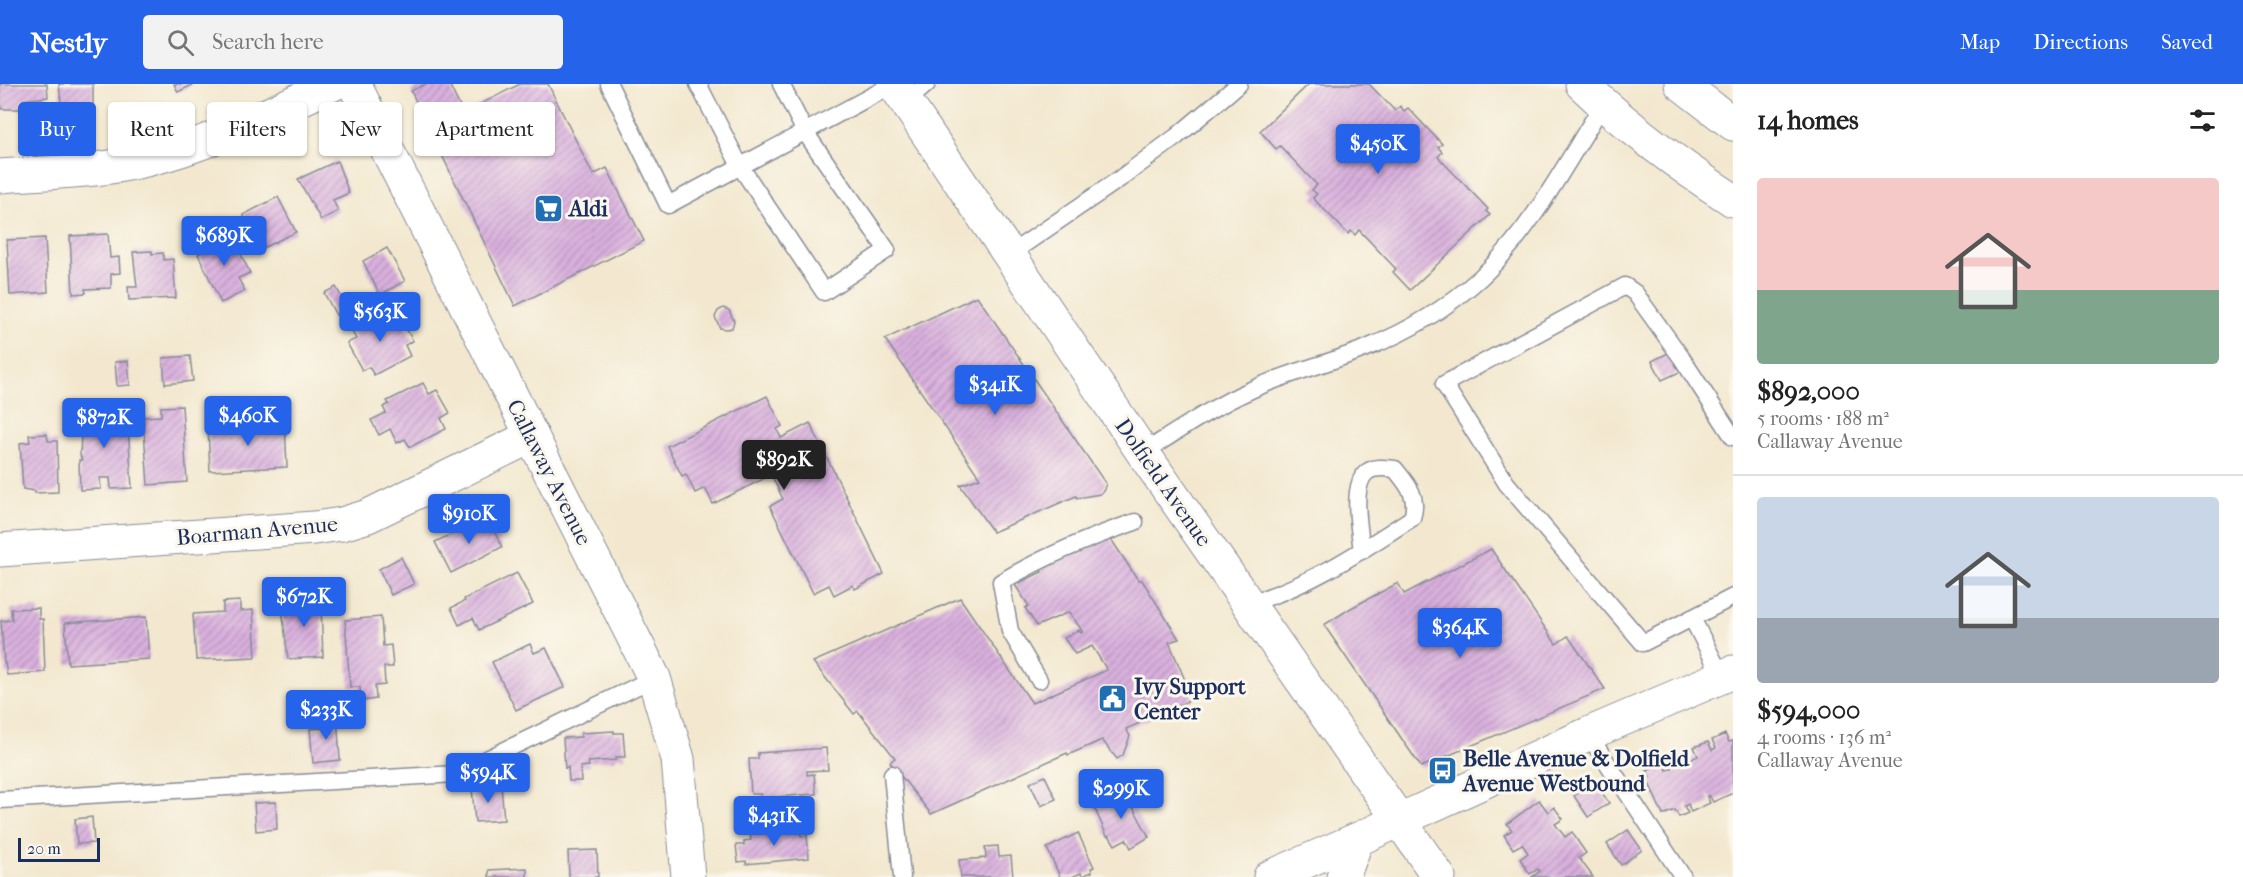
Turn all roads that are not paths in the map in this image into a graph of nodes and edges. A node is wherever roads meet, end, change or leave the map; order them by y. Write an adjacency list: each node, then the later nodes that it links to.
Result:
1 (333, 84): 13 (street)
2 (354, 84): 16 (street, Callaway Avenue)
3 (609, 84): 12 (lane)
4 (698, 84): 12 (lane)
5 (781, 84): 11 (lane)
6 (1239, 84): 15 (lane)
7 (1681, 84): 10 (street)
8 (905, 89): 11 (lane); 15 (street, Dolfield Avenue)
9 (1593, 94): 14 (street); 18 (lane)
10 (1733, 124)
11 (805, 132): 12 (lane); 12 (lane)
12 (740, 166)
13 (0, 176)
14 (1733, 200)
15 (1010, 254): 18 (street, Dolfield Avenue)
16 (531, 436): 20 (street, Boarman Avenue); 26 (street, Callaway Avenue)
17 (1733, 437): 24 (lane)
18 (1143, 453): 23 (street, Dolfield Avenue)
19 (1135, 522): 27 (lane)
20 (0, 550)
21 (1362, 551): 21 (lane); 23 (lane)
22 (1733, 597): 24 (lane)
23 (1249, 603): 31 (street, Dolfield Avenue)
24 (1692, 618): 25 (lane)
25 (1728, 674): 28 (street)
26 (654, 678): 30 (lane); 33 (street, Callaway Avenue)
27 (1039, 681)
28 (1587, 734): 31 (street); 38 (lane)
29 (892, 774): 34 (lane)
30 (0, 800)
31 (1400, 820): 32 (street); 37 (street, Dolfield Avenue)
32 (1357, 840): 35 (street); 36 (street)
33 (688, 877)
34 (902, 877)
35 (1270, 877)
36 (1343, 877)
37 (1439, 877)
38 (1683, 877)

